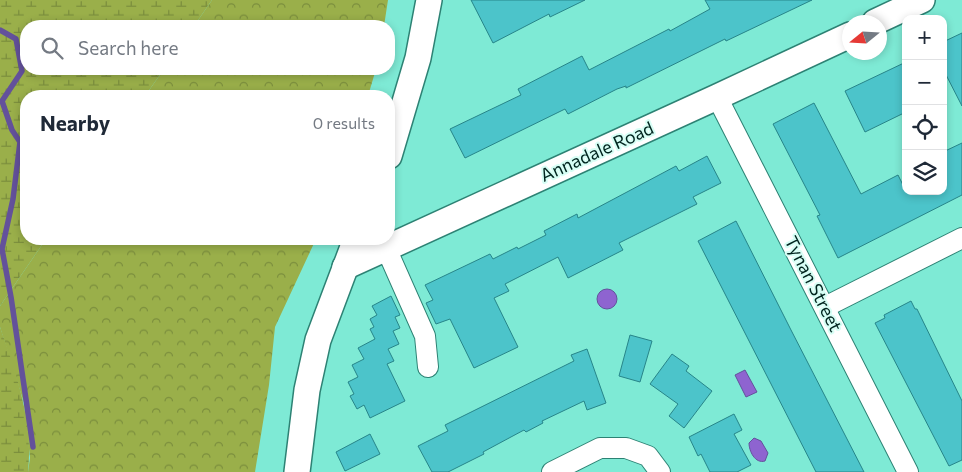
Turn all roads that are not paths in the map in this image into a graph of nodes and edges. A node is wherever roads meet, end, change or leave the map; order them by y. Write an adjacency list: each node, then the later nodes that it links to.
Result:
1 (430, 0): 6 (street)
2 (913, 2): 3 (street)
3 (887, 16)
4 (842, 38): 5 (street, Annadale Road)
5 (718, 97): 8 (street, Annadale Road); 13 (street, Tynan Street)
6 (395, 136)
7 (962, 238): 13 (street)
8 (395, 244)
9 (354, 245): 12 (street)
10 (393, 245): 11 (street, Annadale Road)
11 (386, 248): 12 (street, Annadale Road); 14 (street)
12 (345, 268): 15 (street)
13 (825, 307): 18 (street, Tynan Street)
14 (428, 367)
15 (297, 472)
16 (552, 472): 17 (street)
17 (660, 472)
18 (908, 472)

